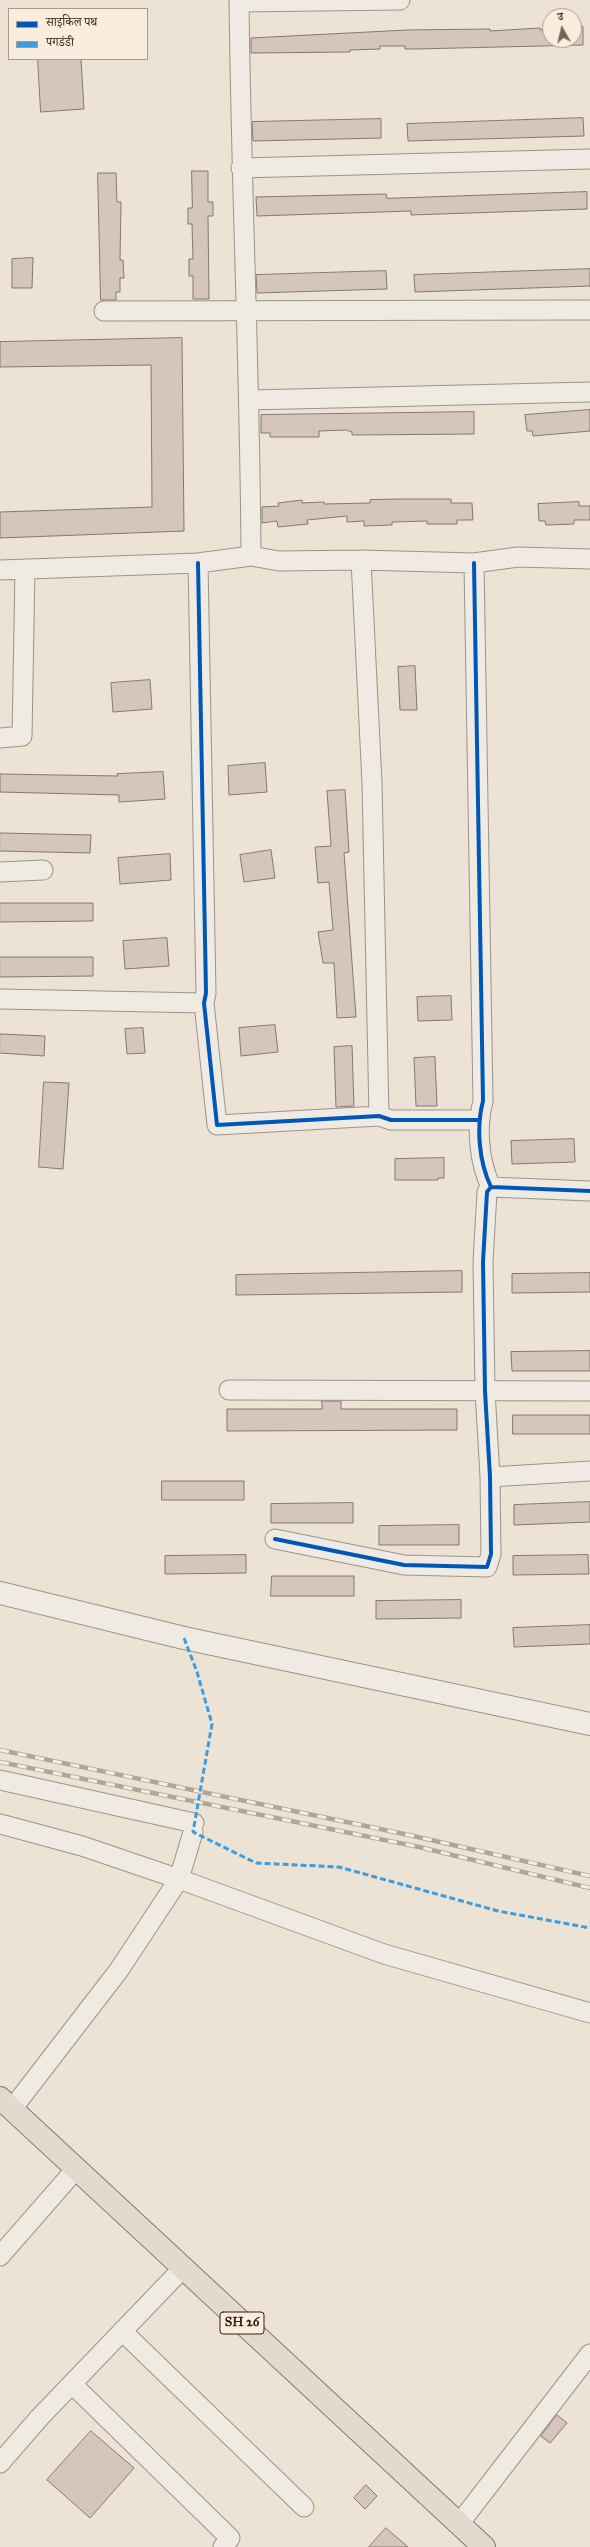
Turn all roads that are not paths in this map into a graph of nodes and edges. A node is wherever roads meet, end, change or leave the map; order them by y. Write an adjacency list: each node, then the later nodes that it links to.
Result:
1 (400, 0): 2 (street)
2 (239, 1): 4 (street)
3 (590, 159): 4 (street)
4 (241, 168): 7 (street)
5 (590, 310): 7 (street)
6 (104, 311): 7 (street)
7 (245, 312): 9 (street)
8 (590, 392): 9 (street)
9 (250, 400): 10 (street)
10 (251, 556): 12 (street); 13 (street)
11 (590, 558): 14 (street)
12 (361, 560): 14 (street); 22 (street)
13 (198, 563): 15 (street); 21 (street)
14 (474, 563): 23 (street)
15 (25, 569): 16 (street); 17 (street)
16 (0, 570)
17 (0, 738)
18 (43, 870): 19 (street)
19 (0, 872)
20 (0, 999): 21 (street)
21 (204, 1003): 22 (street)
22 (379, 1116): 23 (street)
23 (478, 1120): 24 (street)
24 (491, 1187): 25 (street); 27 (street)
25 (590, 1191)
26 (229, 1390): 27 (street)
27 (485, 1391): 28 (street); 30 (street)
28 (590, 1392)
29 (590, 1471): 30 (street)
30 (490, 1477): 31 (street)
31 (275, 1539)
32 (0, 1594): 33 (street)
33 (590, 1724)
34 (0, 1780): 36 (street)
35 (0, 1824): 36 (street)
36 (179, 1879): 37 (street); 38 (street)
37 (590, 2013)
38 (6, 2104): 39 (main road, SH 26)
39 (76, 2169): 40 (street); 41 (main road, SH 26)
40 (4, 2243)
41 (182, 2268): 42 (street); 47 (main road, SH 26)
42 (122, 2331): 44 (street); 46 (street)
43 (590, 2354): 47 (street)
44 (72, 2384): 45 (street); 48 (street)
45 (0, 2463)
46 (304, 2507)
47 (459, 2524): 49 (main road, SH 26)
48 (230, 2544)
49 (484, 2547)

